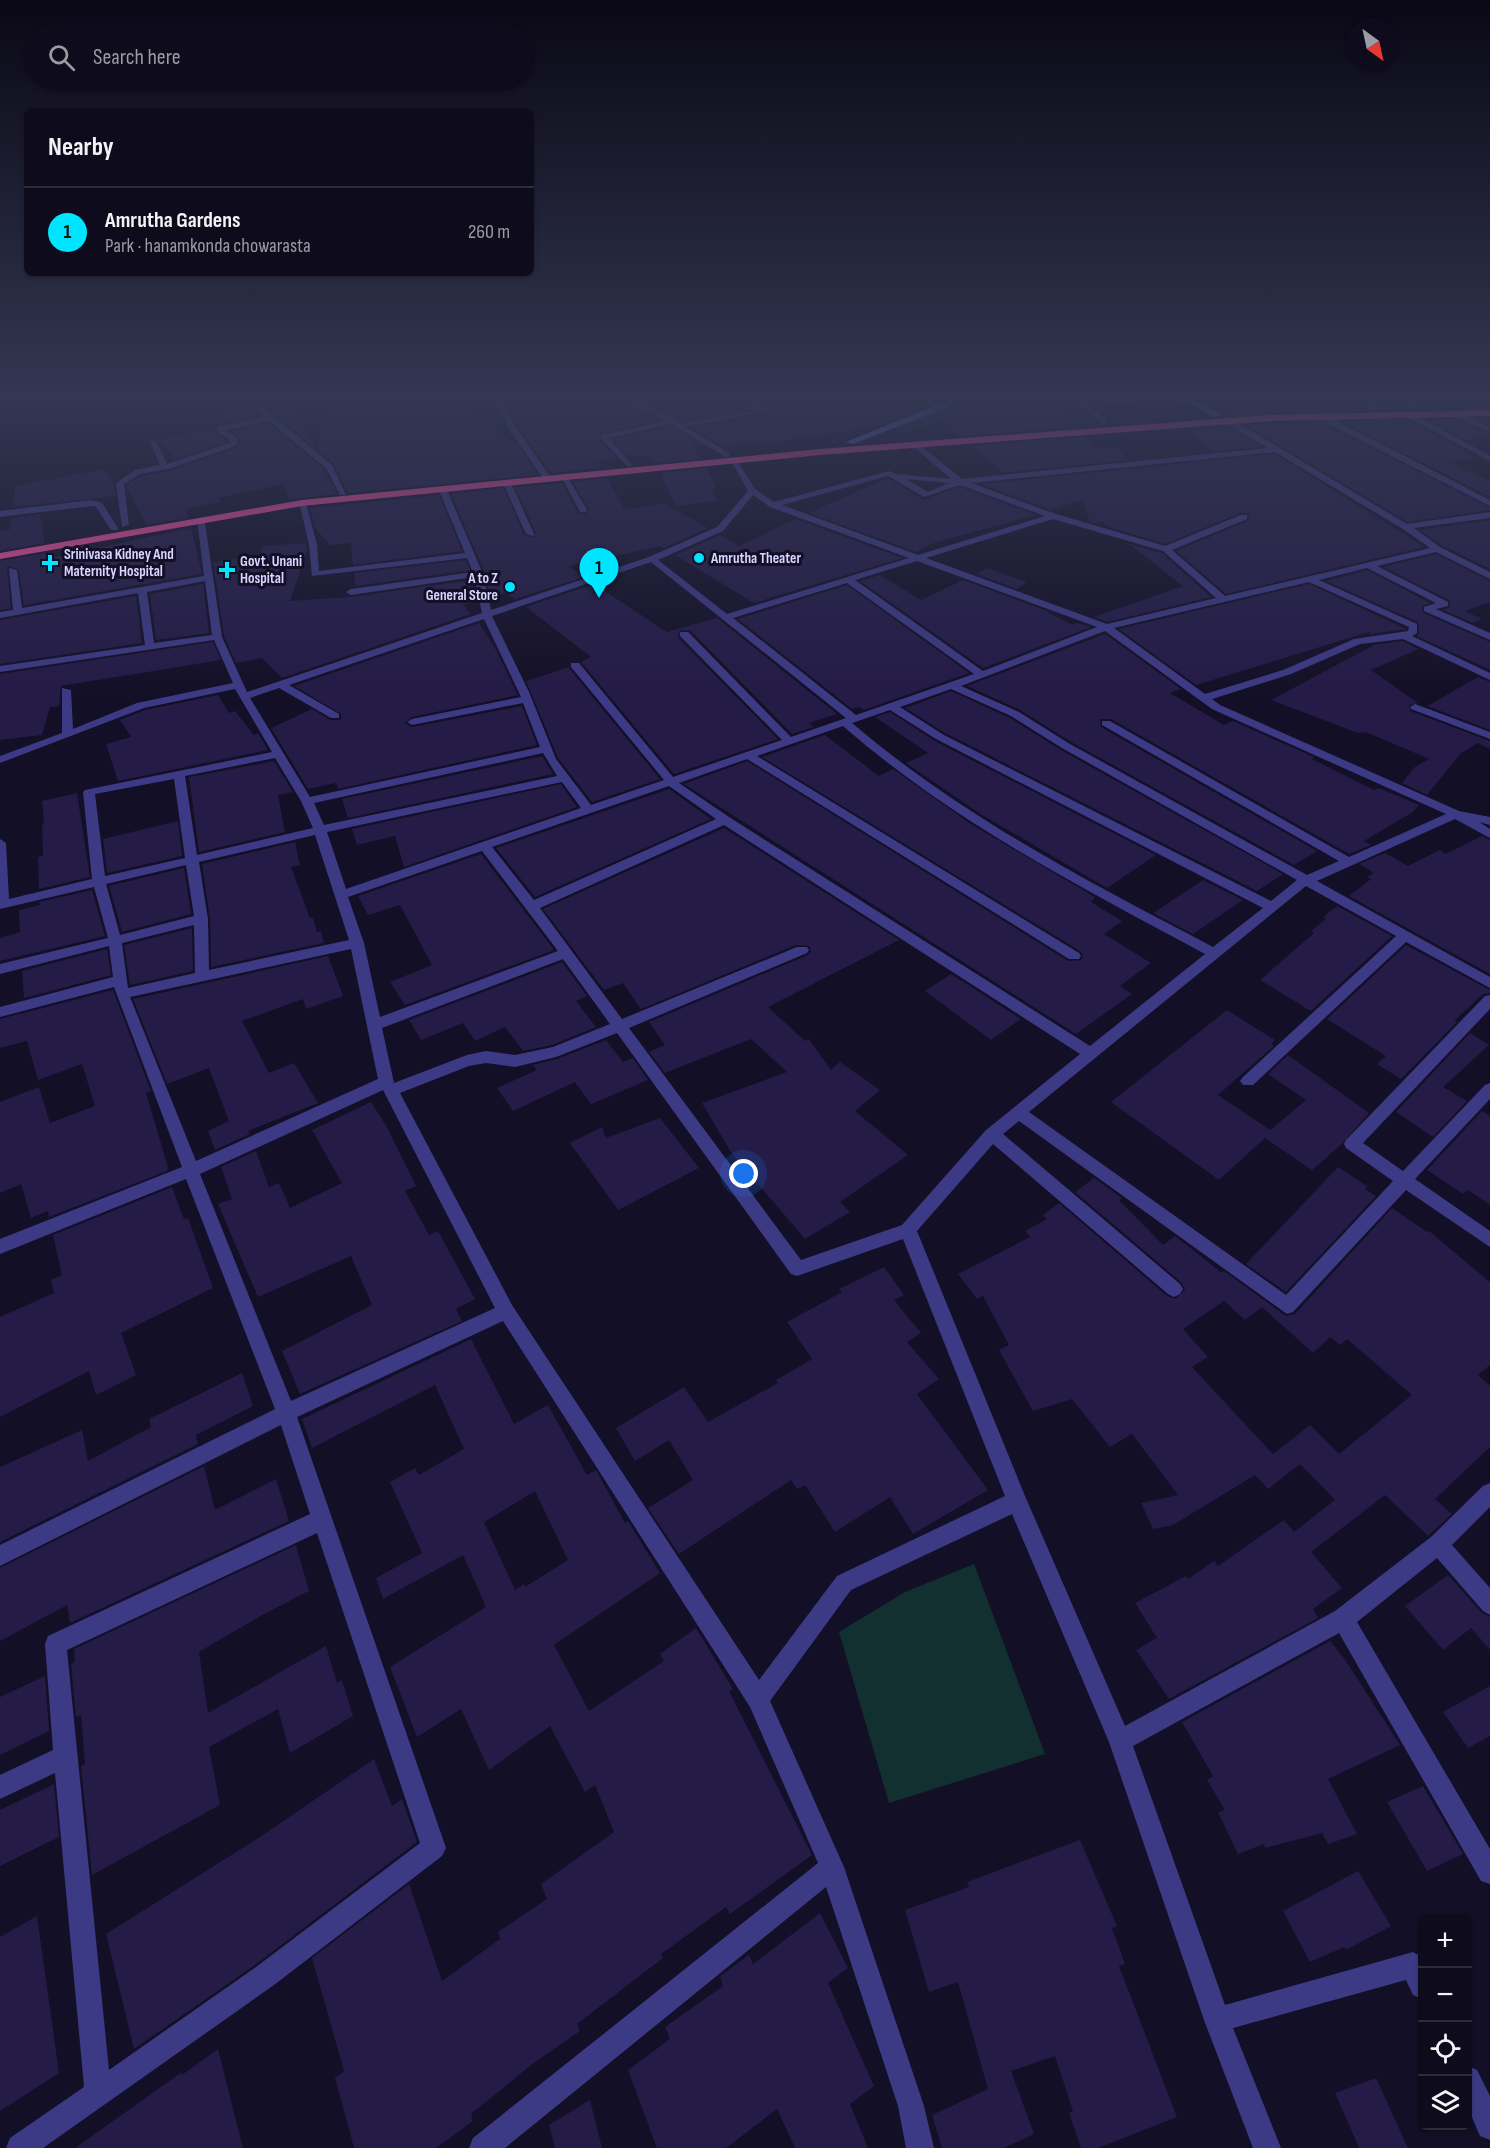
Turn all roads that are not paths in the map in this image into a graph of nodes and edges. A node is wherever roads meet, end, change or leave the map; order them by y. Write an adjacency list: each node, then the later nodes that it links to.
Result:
1 (121, 493): 23 (street)
2 (341, 493): 23 (highway)
3 (408, 493): 13 (highway)
4 (444, 493): 31 (street)
5 (512, 493): 27 (street)
6 (573, 493): 16 (street)
7 (750, 493): 34 (street)
8 (755, 493): 15 (street)
9 (816, 493): 15 (street)
10 (991, 493): 19 (street)
11 (1348, 493): 25 (street)
12 (1471, 493): 14 (street)
13 (302, 503): 22 (highway); 31 (street)
14 (1490, 503)
15 (773, 505): 33 (street)
16 (583, 510)
17 (0, 514): 26 (street)
18 (1490, 515): 21 (street)
19 (1053, 516): 29 (street); 33 (street)
20 (1244, 517): 29 (street)
21 (1473, 517): 24 (street); 25 (street)
22 (201, 519): 32 (highway); 39 (street)
23 (125, 525): 26 (highway)
24 (1490, 525)
25 (1406, 527): 30 (street)
26 (114, 528): 28 (highway)
27 (530, 534)
28 (0, 549)
29 (1166, 549): 44 (street)
30 (1437, 549): 35 (street); 38 (street)
31 (470, 555): 37 (street)
32 (0, 556)
33 (915, 558): 40 (street); 49 (street)
34 (652, 559): 47 (street); 48 (street)
35 (1368, 565): 41 (street); 53 (street)
36 (12, 570): 45 (street)
37 (477, 574): 43 (street); 47 (street)
38 (1490, 576)
39 (207, 578): 42 (street); 52 (street)
40 (848, 579): 48 (street); 57 (street)
41 (1310, 579): 44 (street); 51 (street)
42 (142, 590): 45 (street); 54 (street)
43 (351, 592)
44 (1222, 599): 49 (street)
45 (18, 612): 46 (street)
46 (0, 615)
47 (487, 615): 59 (street); 64 (street)
48 (726, 617): 68 (street)
49 (1106, 627): 57 (street); 63 (street)
50 (684, 634): 73 (street)
51 (1404, 636): 58 (street); 63 (street)
52 (217, 637): 54 (street); 62 (street)
53 (1490, 637)
54 (150, 647): 56 (street)
55 (575, 664): 80 (street)
56 (0, 669)
57 (982, 675): 60 (street)
58 (1490, 677)
59 (281, 685): 62 (street); 67 (street)
60 (951, 685): 65 (street); 92 (street)
61 (66, 690): 71 (street)
62 (242, 691): 71 (street); 75 (street)
63 (1204, 698): 83 (street)
64 (527, 699): 69 (street); 74 (street)
65 (891, 706): 68 (street); 97 (street)
66 (1415, 707): 72 (street)
67 (335, 716)
68 (848, 720): 73 (street); 104 (street)
69 (412, 722)
70 (1106, 723): 91 (street)
71 (68, 735): 77 (street)
72 (1490, 736)
73 (790, 742): 76 (street)
74 (547, 750): 79 (street); 81 (street)
75 (279, 754): 78 (street); 81 (street)
76 (748, 756): 80 (street); 105 (street)
77 (0, 760)
78 (179, 776): 90 (street); 93 (street)
79 (564, 778): 82 (street); 86 (street)
80 (672, 783): 82 (street); 84 (street)
81 (307, 801): 86 (street)
82 (589, 810): 89 (street)
83 (1456, 814): 85 (street); 87 (street); 91 (street)
84 (725, 820): 96 (street); 114 (street)
85 (1490, 821)
86 (320, 830): 90 (street); 94 (street)
87 (1490, 834)
88 (0, 843): 95 (street)
89 (484, 845): 94 (street); 96 (street)
90 (191, 860): 93 (street); 98 (street)
91 (1349, 862): 92 (street)
92 (1306, 880): 97 (street); 99 (street)
93 (99, 882): 95 (street); 100 (street)
94 (340, 895): 101 (street)
95 (1, 905)
96 (532, 906): 103 (street)
97 (1272, 907): 104 (street)
98 (201, 919): 100 (street); 107 (street)
99 (1405, 936): 108 (street); 115 (street)
100 (115, 940): 106 (street); 109 (street)
101 (357, 943): 107 (street); 112 (street)
102 (802, 950): 113 (street)
103 (566, 953): 112 (street); 113 (street)
104 (1215, 954): 114 (street)
105 (1074, 956)
106 (0, 969)
107 (202, 977): 109 (street)
108 (1490, 983)
109 (122, 987): 111 (street); 120 (street)
110 (1490, 1000): 121 (street)
111 (0, 1012)
112 (374, 1025): 116 (street)
113 (620, 1026): 116 (street); 122 (street)
114 (1091, 1054): 118 (street)
115 (1248, 1080)
116 (388, 1086): 120 (street); 126 (street)
117 (1490, 1089): 121 (street)
118 (1019, 1113): 119 (street); 121 (street)
119 (992, 1134): 122 (street); 125 (street)
120 (190, 1171): 124 (street); 127 (street)
121 (1403, 1179): 123 (street)
122 (908, 1230): 129 (street)
123 (1490, 1240)
124 (0, 1247)
125 (1174, 1289)
126 (506, 1311): 127 (street); 135 (street)
127 (286, 1413): 130 (street); 132 (street)
128 (1490, 1493): 131 (street)
129 (1017, 1501): 135 (street); 136 (street)
130 (323, 1519): 137 (street); 144 (street)
131 (1438, 1544): 133 (street); 134 (street)
132 (0, 1556)
133 (1490, 1604)
134 (1343, 1619): 136 (street); 140 (street)
135 (758, 1699): 139 (street)
136 (1120, 1741): 142 (street)
137 (65, 1756): 138 (street); 144 (street)
138 (0, 1787)
139 (832, 1867): 147 (street); 148 (street)
140 (1490, 1872)
141 (1418, 1977): 142 (street)
142 (1217, 2020): 149 (street)
143 (1472, 2089): 145 (street)
144 (98, 2093): 146 (street)
145 (1490, 2126)
146 (20, 2148)
147 (483, 2148)
148 (920, 2148)
149 (1267, 2148)

